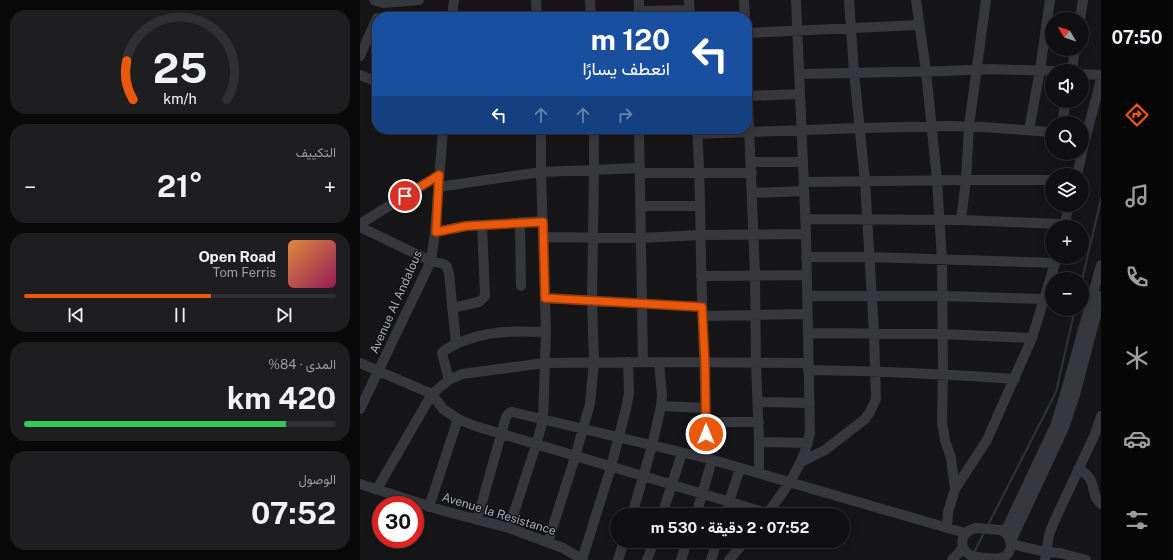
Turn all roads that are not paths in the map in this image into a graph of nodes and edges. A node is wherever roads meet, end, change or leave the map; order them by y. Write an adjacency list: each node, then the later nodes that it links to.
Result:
1 (419, 0): 13 (street)
2 (454, 0): 16 (street)
3 (536, 0): 17 (street)
4 (590, 0): 18 (street)
5 (639, 0): 19 (street)
6 (744, 0): 21 (street)
7 (796, 0): 26 (street)
8 (849, 0): 25 (street)
9 (916, 0): 23 (street)
10 (986, 0): 29 (street)
11 (1050, 0): 30 (street)
12 (1083, 0): 22 (street)
13 (381, 1): 15 (street)
14 (689, 9): 20 (street)
15 (378, 12)
16 (453, 12)
17 (537, 12)
18 (591, 12)
19 (639, 12)
20 (659, 12)
21 (745, 12)
22 (1081, 12)
23 (919, 25): 25 (street); 32 (street)
24 (372, 28): 28 (street)
25 (852, 29): 26 (street); 33 (street)
26 (798, 31): 27 (street); 35 (street)
27 (752, 33)
28 (360, 56)
29 (978, 69): 30 (street); 32 (street); 43 (street)
30 (1040, 70): 31 (street); 47 (street)
31 (1045, 70)
32 (926, 71): 33 (street); 44 (street)
33 (854, 72): 35 (street); 45 (street)
34 (360, 74): 39 (street)
35 (800, 74): 40 (street)
36 (1089, 74): 37 (street)
37 (1101, 75)
38 (1101, 79): 42 (street)
39 (372, 80)
40 (800, 94): 41 (street); 46 (street)
41 (752, 96)
42 (1089, 119)
43 (969, 126): 44 (street); 47 (street); 65 (street)
44 (931, 127): 45 (street); 64 (street)
45 (860, 128): 46 (street); 67 (street)
46 (802, 130): 49 (street); 57 (street)
47 (1029, 130): 48 (street)
48 (1045, 131)
49 (752, 132)
50 (443, 134): 63 (street, Avenue Al Andalous)
51 (541, 134): 60 (street)
52 (594, 134): 58 (street)
53 (639, 134): 59 (street)
54 (697, 134): 61 (street)
55 (750, 134): 56 (street)
56 (751, 162): 57 (street); 62 (street)
57 (803, 162): 68 (street)
58 (594, 170): 59 (street); 60 (street); 88 (street)
59 (640, 171): 61 (street); 71 (street)
60 (541, 172): 69 (street); 78 (street)
61 (698, 173): 62 (street); 72 (street)
62 (752, 173): 70 (street)
63 (439, 175): 69 (street, Avenue Al Andalous); 79 (street)
64 (937, 180): 65 (street); 67 (street); 75 (street)
65 (966, 180): 66 (street); 76 (street)
66 (1045, 180)
67 (865, 181): 68 (street); 74 (street)
68 (804, 186): 70 (street); 73 (street)
69 (438, 187): 83 (street, Avenue Al Andalous)
70 (752, 193): 84 (street)
71 (641, 206): 72 (street); 89 (street)
72 (699, 206): 86 (street)
73 (805, 220): 74 (street); 85 (street)
74 (868, 220): 75 (street); 91 (street)
75 (940, 220): 76 (street); 92 (street)
76 (961, 220): 81 (street)
77 (520, 222): 78 (street); 80 (street); 100 (street)
78 (543, 222): 87 (street)
79 (360, 224)
80 (482, 225): 83 (street); 109 (street)
81 (1045, 225)
82 (360, 228): 94 (street)
83 (436, 232): 94 (street, Avenue Al Andalous)
84 (754, 234): 85 (street); 86 (street); 97 (street)
85 (806, 234): 90 (street)
86 (700, 235): 89 (street); 99 (street)
87 (544, 237): 88 (street); 105 (street)
88 (593, 238): 89 (street); 107 (street)
89 (641, 238): 108 (street)
90 (806, 258): 91 (street); 98 (street)
91 (869, 258): 92 (street); 102 (street)
92 (942, 260): 93 (street); 103 (street)
93 (1045, 260)
94 (431, 261): 109 (street); 128 (street, Avenue Al Andalous)
95 (1055, 264): 106 (street)
96 (1101, 265): 179 (street)
97 (755, 275): 98 (street); 99 (street); 112 (street)
98 (806, 275): 101 (street)
99 (701, 276): 110 (street)
100 (521, 286)
101 (807, 296): 102 (street); 111 (street)
102 (872, 296): 103 (street); 115 (street)
103 (942, 296): 106 (street); 116 (street)
104 (1101, 296): 182 (street)
105 (545, 298): 107 (street); 113 (street)
106 (1044, 299): 117 (street)
107 (592, 301): 108 (street); 120 (street)
108 (643, 304): 110 (street); 122 (street)
109 (452, 308): 118 (street)
110 (702, 311): 112 (street); 125 (street)
111 (807, 314): 112 (street); 114 (street)
112 (756, 316): 126 (street)
113 (546, 332): 118 (street); 119 (street)
114 (808, 333): 115 (street); 127 (street)
115 (874, 333): 116 (street); 129 (street)
116 (942, 334): 117 (street); 130 (street)
117 (1032, 338): 131 (street)
118 (456, 344): 132 (street)
119 (545, 362): 120 (street); 132 (street); 141 (street)
120 (594, 362): 121 (street); 144 (street)
121 (628, 362): 122 (street); 147 (street)
122 (643, 362): 123 (street)
123 (658, 362): 125 (street); 136 (street)
124 (360, 363): 128 (street)
125 (705, 363): 126 (street); 137 (street)
126 (756, 363): 127 (street); 134 (street)
127 (808, 367): 129 (street); 135 (street)
128 (379, 371): 133 (street); 138 (street, Avenue Al Andalous)
129 (876, 371): 130 (street); 155 (street)
130 (944, 374): 131 (street); 165 (street)
131 (1015, 379): 165 (street)
132 (449, 380): 133 (street)
133 (432, 394): 140 (street); 164 (street)
134 (758, 402): 135 (street); 143 (street)
135 (810, 403): 149 (street)
136 (661, 406): 137 (street); 151 (street)
137 (706, 408): 142 (street)
138 (360, 409)
139 (1101, 416): 146 (street)
140 (458, 419): 145 (street); 169 (street)
141 (543, 420): 144 (street); 145 (street); 150 (street)
142 (706, 422): 143 (street); 154 (street)
143 (759, 422): 148 (street)
144 (583, 430): 147 (street); 153 (street)
145 (502, 434): 150 (street); 176 (street)
146 (1098, 435): 158 (street)
147 (619, 438): 151 (street); 156 (street)
148 (759, 442): 149 (street); 159 (street)
149 (808, 443): 155 (street)
150 (536, 445): 153 (street); 177 (street)
151 (652, 446): 152 (street); 160 (street)
152 (682, 453): 154 (street); 163 (street)
153 (575, 457): 156 (street); 181 (street)
154 (709, 459): 157 (street); 166 (street)
155 (801, 462): 161 (street)
156 (611, 467): 160 (street); 190 (street)
157 (740, 468): 159 (street); 167 (street)
158 (1078, 469): 168 (street); 189 (street)
159 (759, 473): 161 (street)
160 (643, 476): 163 (street); 170 (street)
161 (790, 482): 175 (street); 178 (street)
162 (360, 484): 164 (street, Avenue la Resistance)
163 (672, 484): 166 (street); 171 (street)
164 (377, 489): 169 (street, Avenue la Resistance)
165 (955, 489): 178 (street)
166 (703, 493): 167 (street); 172 (street)
167 (729, 501): 173 (street); 174 (street)
168 (1101, 504)
169 (429, 507): 176 (street, Avenue la Resistance)
170 (634, 508)
171 (667, 508)
172 (698, 508)
173 (727, 508)
174 (749, 508)
175 (770, 508)
176 (477, 520): 177 (street, Avenue la Resistance)
177 (509, 528): 181 (street, Avenue la Resistance)
178 (947, 528): 180 (street)
179 (1004, 532): 180 (street); 182 (street)
180 (965, 533): 188 (street)
181 (548, 542): 190 (street, Avenue la Resistance)
182 (1011, 543): 188 (street); 189 (street)
183 (622, 548): 191 (street)
184 (651, 548): 192 (street)
185 (685, 548): 193 (street)
186 (715, 548): 194 (street)
187 (739, 548): 195 (street)
188 (965, 554): 196 (street)
189 (1046, 556): 197 (street)
190 (582, 560)
191 (618, 560)
192 (647, 560)
193 (681, 560)
194 (711, 560)
195 (729, 560)
196 (952, 560)
197 (1086, 560)

